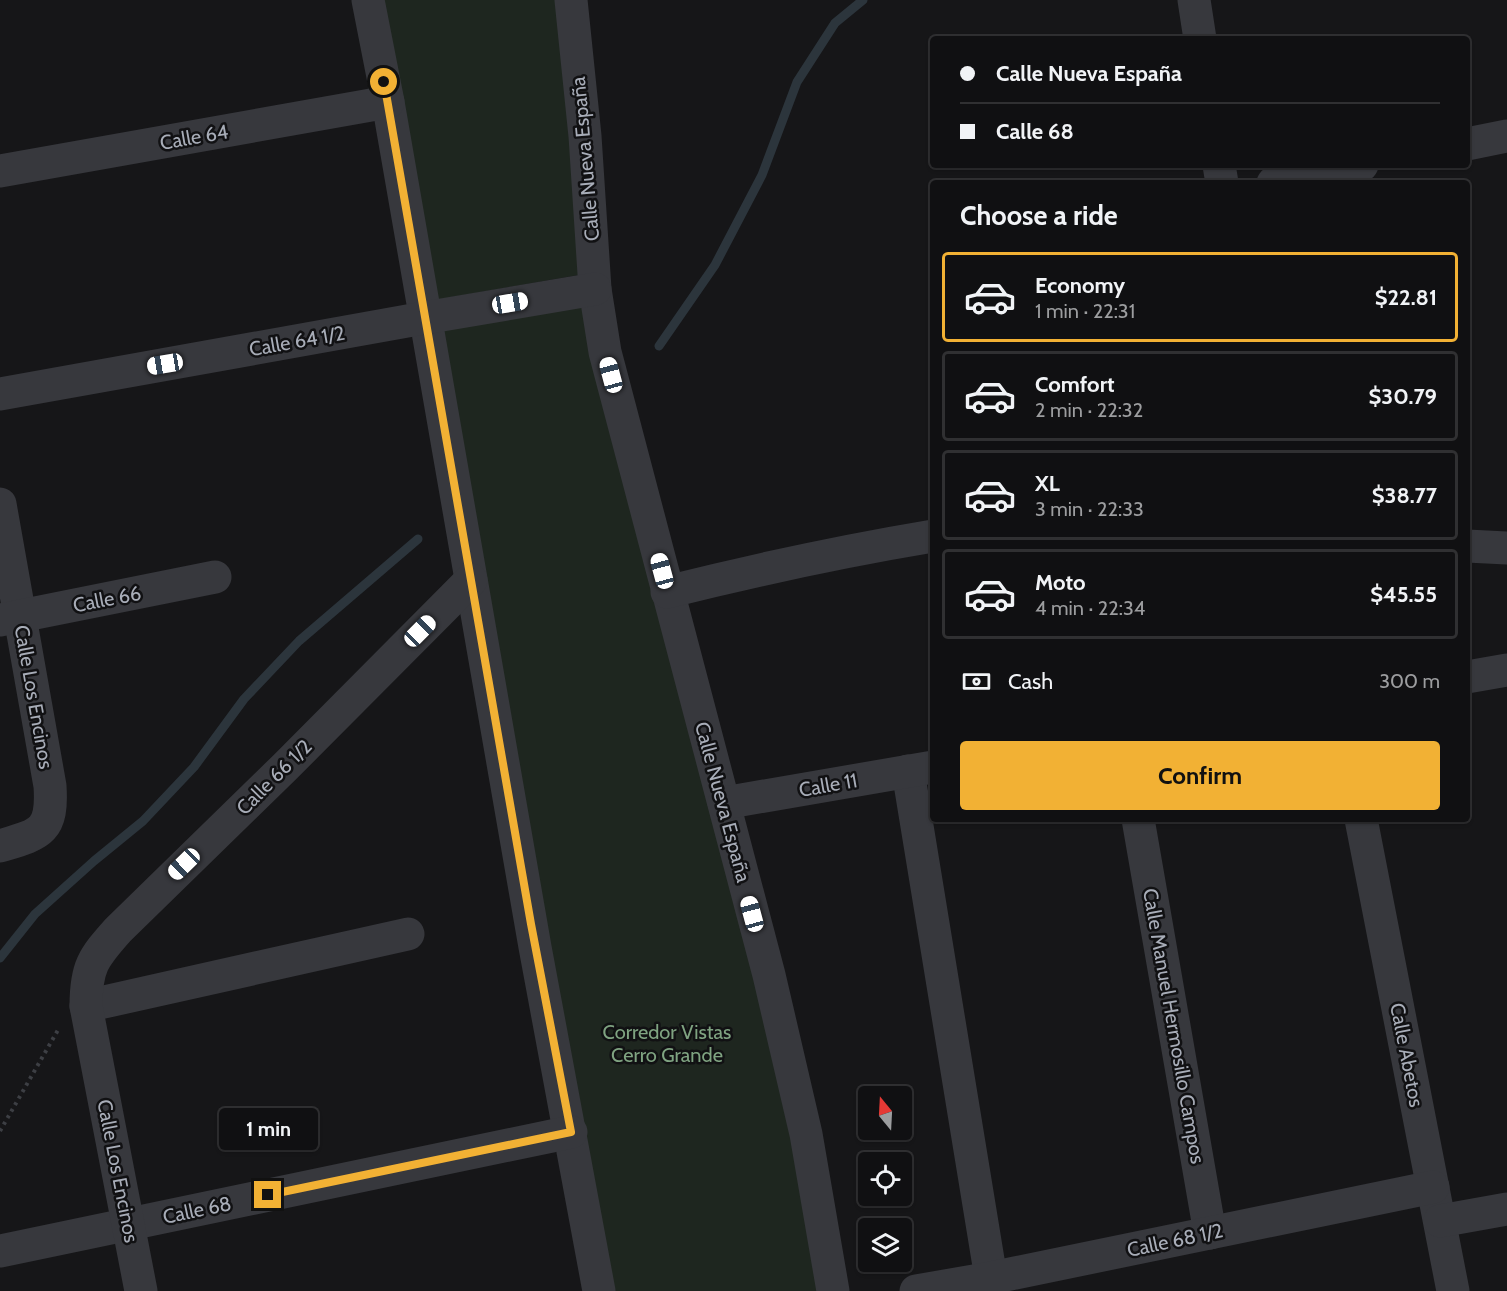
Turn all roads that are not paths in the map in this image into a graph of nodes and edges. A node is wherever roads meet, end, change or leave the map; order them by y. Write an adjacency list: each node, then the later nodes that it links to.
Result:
1 (368, 0): 5 (street)
2 (571, 0): 11 (street, Calle Nueva España)
3 (1194, 0): 4 (street)
4 (1200, 36)
5 (388, 102): 9 (street, Calle 64); 12 (street)
6 (1507, 136): 7 (street)
7 (1470, 143)
8 (1347, 168): 10 (street)
9 (0, 171)
10 (1288, 180)
11 (597, 303): 12 (street, Calle 64 1/2); 20 (street, Calle Nueva España)
12 (424, 318): 13 (street, Calle 64 1/2); 19 (street)
13 (0, 394)
14 (0, 504): 21 (street, Calle Los Encinos)
15 (930, 536): 20 (street)
16 (1470, 546): 17 (street)
17 (1507, 548)
18 (215, 577): 21 (street, Calle 66)
19 (471, 580): 30 (street, Calle 66 1/2); 31 (street)
20 (667, 592): 25 (street, Calle Nueva España)
21 (10, 618): 28 (street, Calle Los Encinos)
22 (1507, 670): 23 (street)
23 (1470, 676)
24 (921, 769): 25 (street, Calle 11); 38 (street)
25 (724, 803): 41 (street, Calle Nueva España)
26 (1139, 822): 36 (street, Calle Manuel Hermosillo Campos)
27 (1362, 822): 32 (street, Calle Abetos)
28 (0, 846)
29 (408, 934): 30 (street)
30 (86, 993): 35 (street, Calle Los Encinos)
31 (571, 1132): 35 (street, Calle 68); 40 (street)
32 (1433, 1187): 34 (street, Calle Abetos); 36 (street, Calle 68 1/2)
33 (1507, 1209): 34 (street)
34 (1440, 1221): 43 (street, Calle Abetos)
35 (128, 1224): 37 (street, Calle 68); 39 (street, Calle Los Encinos)
36 (1210, 1233): 38 (street, Calle 68 1/2)
37 (0, 1251)
38 (991, 1278): 42 (street, Calle 68 1/2)
39 (141, 1291)
40 (599, 1291)
41 (833, 1291)
42 (916, 1291)
43 (1453, 1291)

